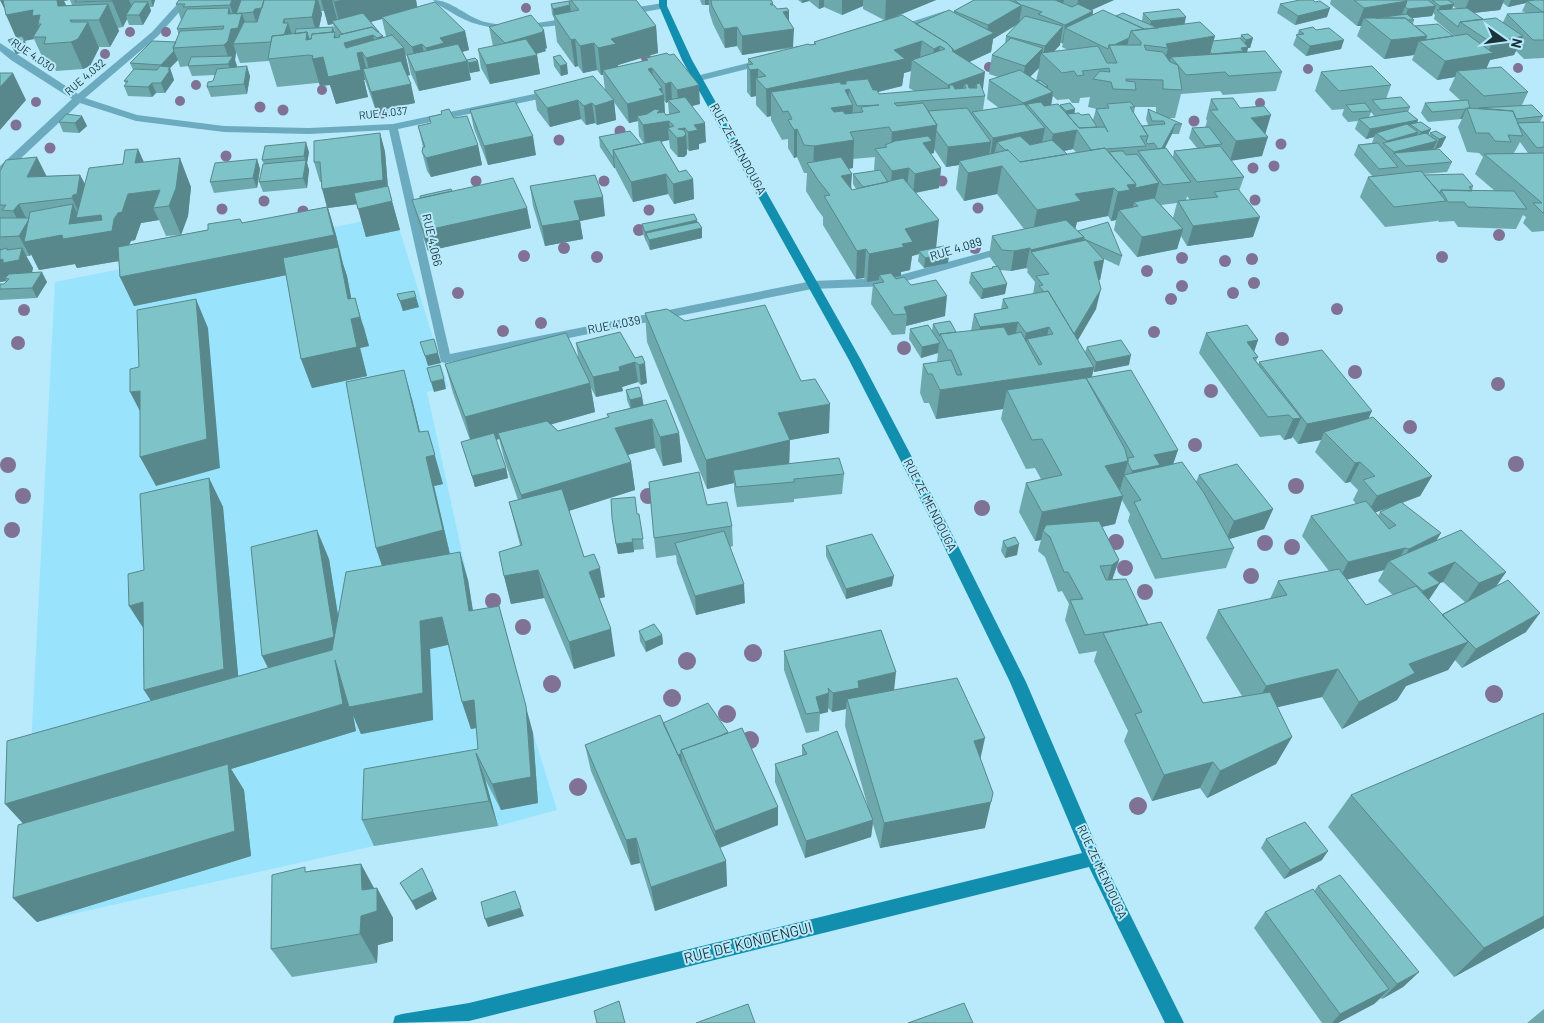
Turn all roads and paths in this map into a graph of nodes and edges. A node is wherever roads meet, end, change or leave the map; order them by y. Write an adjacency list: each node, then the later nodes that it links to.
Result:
1 (186, 0): 12 (street, RUE 4.032)
2 (437, 0): 6 (street)
3 (663, 3): 5 (street); 10 (main road, RUE ZE MENDOUGA)
4 (954, 12): 7 (street)
5 (620, 13)
6 (583, 18)
7 (889, 30)
8 (0, 46): 12 (street, RUE 4.030)
9 (775, 59): 10 (street)
10 (699, 78): 16 (main road, RUE ZE MENDOUGA)
11 (563, 91): 13 (street, RUE 4.037)
12 (78, 99): 13 (street, RUE 4.037); 14 (street, RUE 4.032)
13 (393, 127): 17 (street, RUE 4.066)
14 (0, 172)
15 (1020, 246): 16 (street, RUE 4.089)
16 (812, 285): 17 (street, RUE 4.039); 18 (main road, RUE ZE MENDOUGA)
17 (445, 359)
18 (1093, 858): 19 (main road, RUE DE KONDENGUI); 21 (main road, RUE ZE MENDOUGA)
19 (468, 1018): 20 (main road, RUE DE KONDENGUI)
20 (402, 1023)
21 (1175, 1023)

